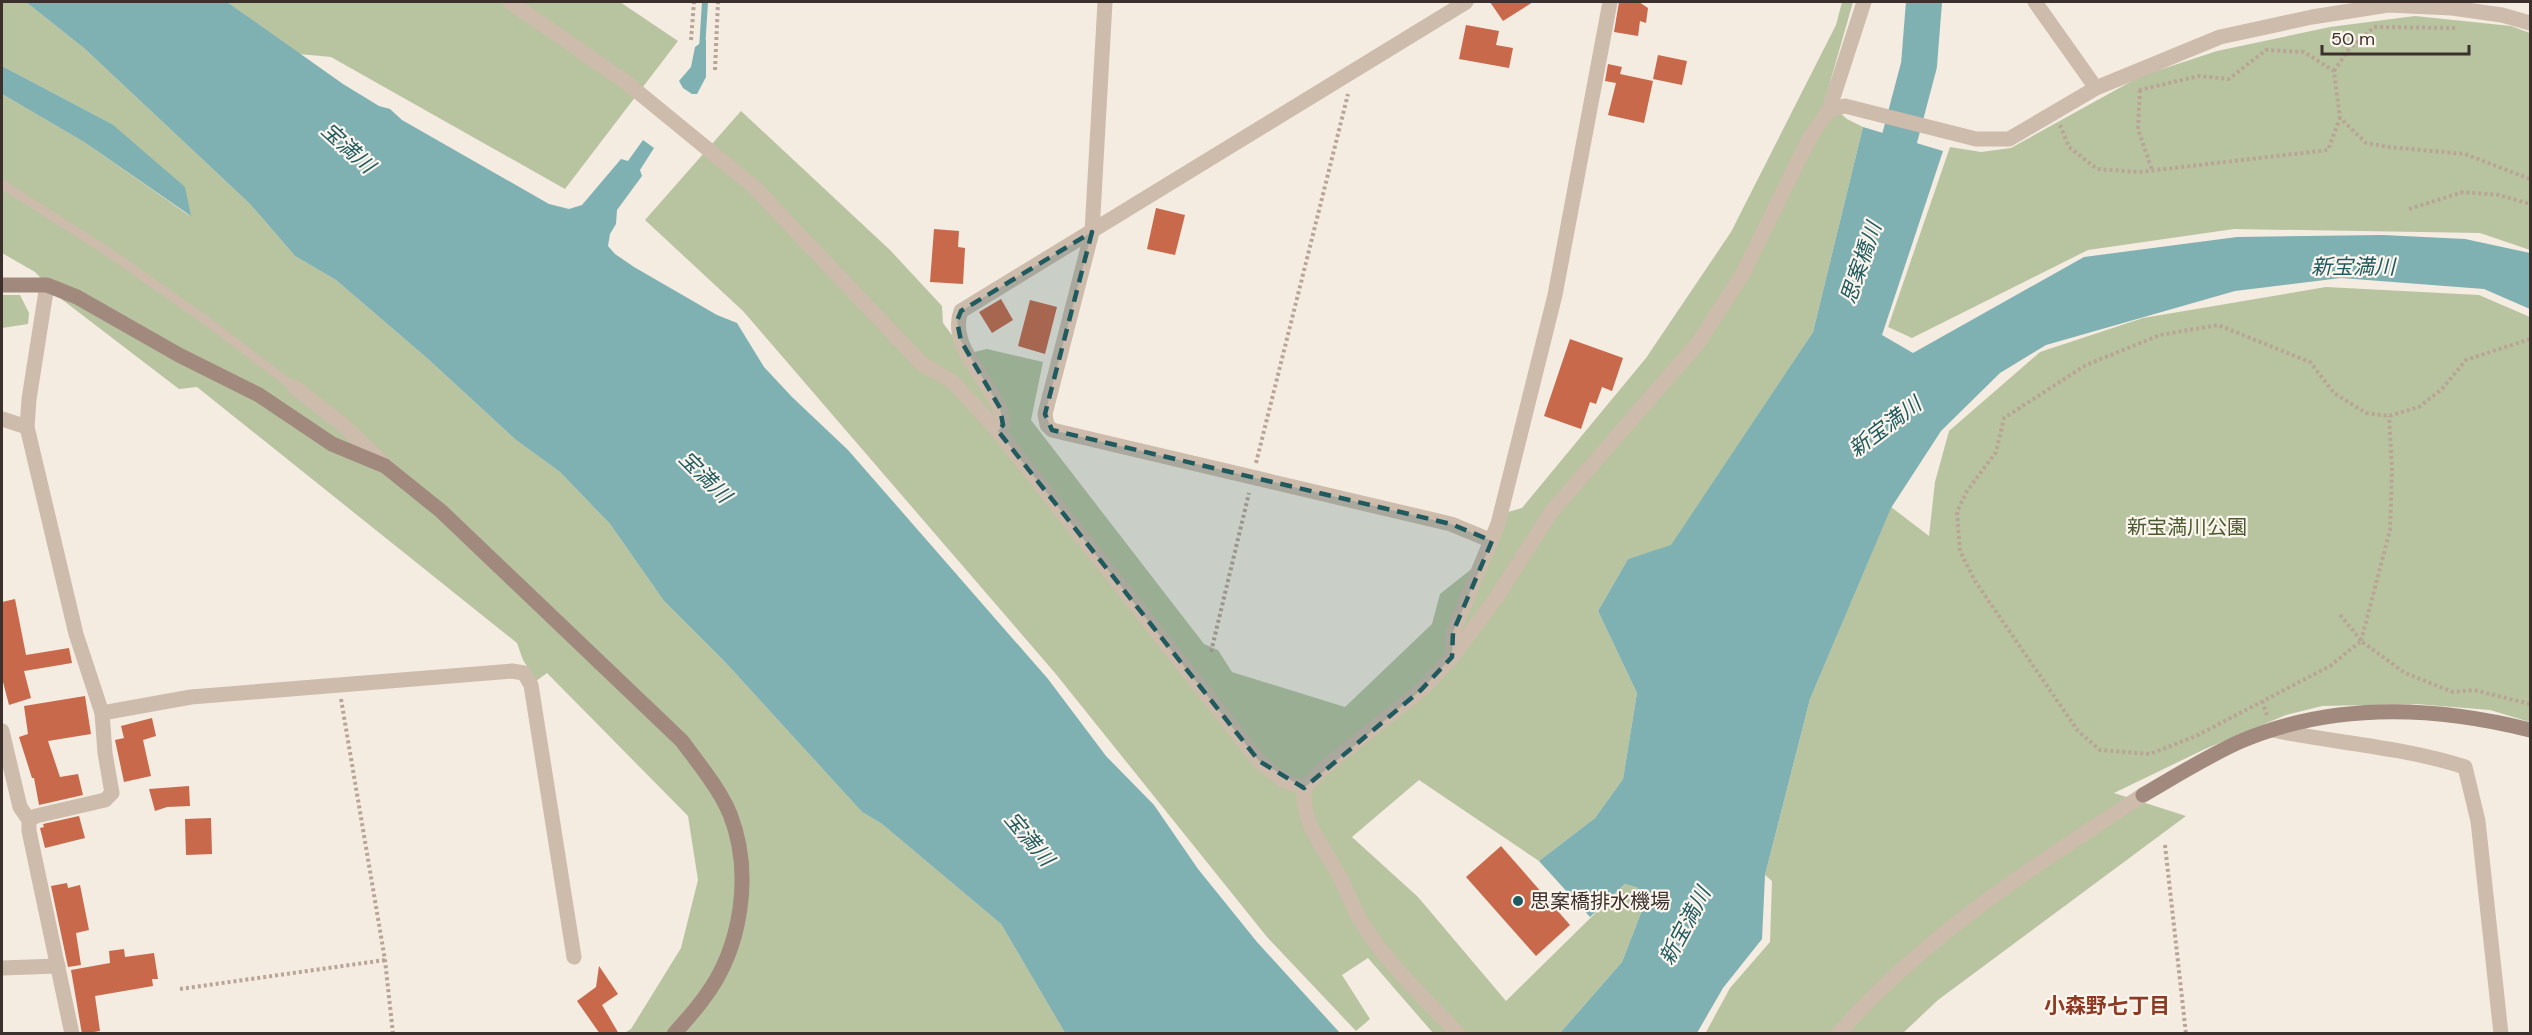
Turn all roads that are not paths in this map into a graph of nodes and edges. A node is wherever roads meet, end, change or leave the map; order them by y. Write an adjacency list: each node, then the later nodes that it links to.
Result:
1 (510, 2): 17 (street)
2 (1105, 2): 11 (street)
3 (1466, 2): 11 (street)
4 (1610, 2): 19 (street)
5 (1864, 2): 9 (street)
6 (2035, 2): 8 (street)
7 (2530, 23): 8 (street)
8 (2096, 88): 9 (street)
9 (1829, 110): 20 (street)
10 (2, 184): 14 (lane)
11 (1092, 232): 17 (street); 19 (street)
12 (2, 285): 13 (street)
13 (47, 285): 16 (street); 18 (street)
14 (294, 387): 18 (street)
15 (2, 420): 16 (street)
16 (27, 427): 21 (street)
17 (998, 431): 25 (street)
18 (386, 466): 31 (street)
19 (1492, 541): 20 (street)
20 (1452, 657): 25 (street)
21 (102, 713): 26 (street); 27 (street)
22 (2272, 730): 23 (street); 33 (street); 34 (street)
23 (2530, 730)
24 (2, 731): 26 (street)
25 (1304, 788): 32 (street)
26 (29, 820): 28 (street)
27 (574, 957)
28 (58, 966): 29 (street); 30 (street)
29 (2, 968)
30 (72, 1034)
31 (674, 1034)
32 (1458, 1034)
33 (1838, 1034)
34 (2501, 1034)

